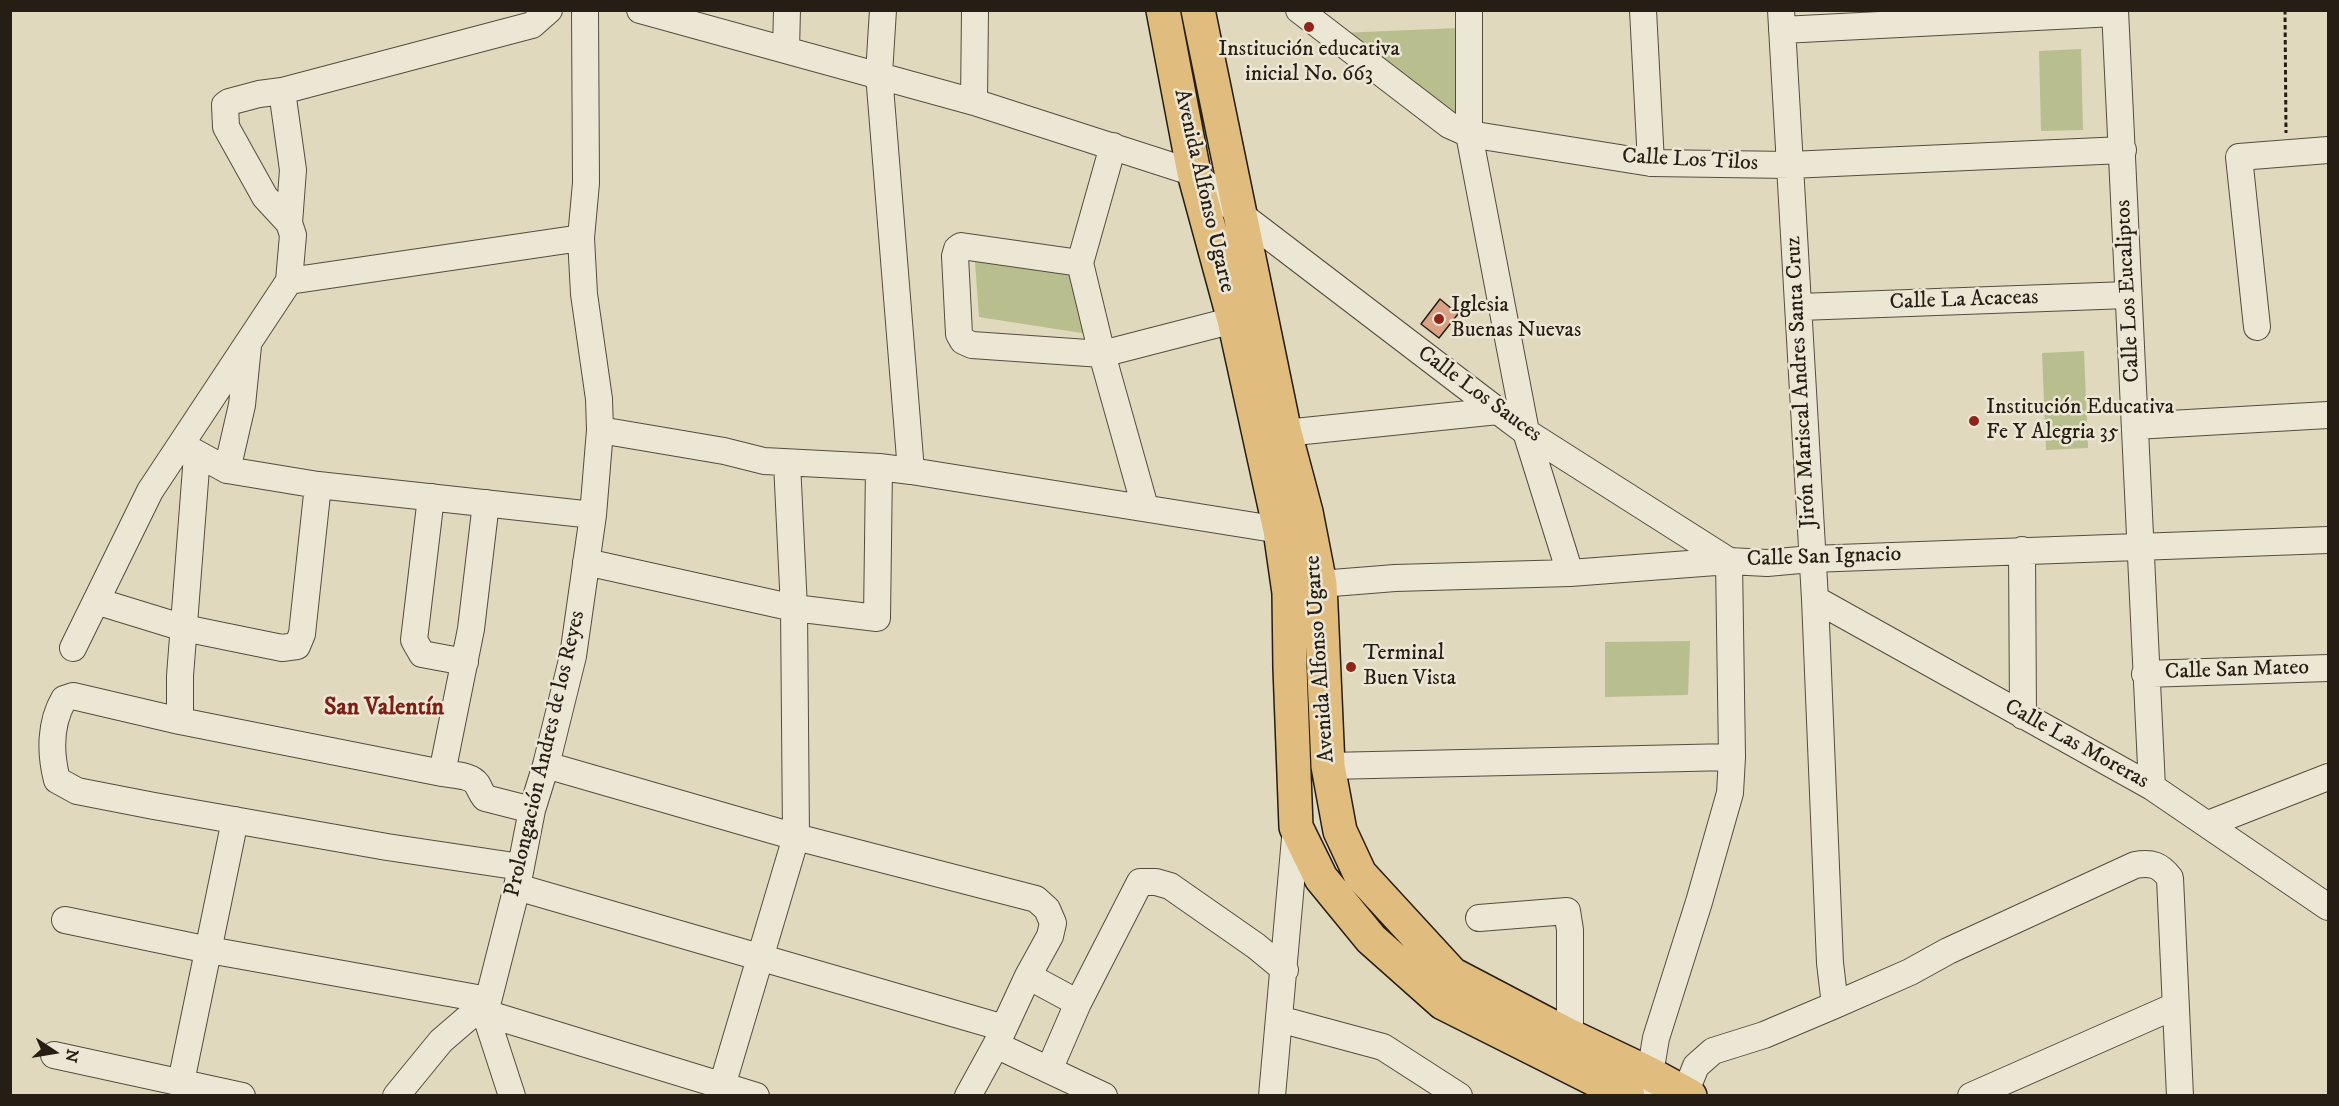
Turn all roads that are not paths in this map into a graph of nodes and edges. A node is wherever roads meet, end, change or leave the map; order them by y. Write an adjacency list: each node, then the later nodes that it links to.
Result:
1 (549, 10): 16 (street)
2 (585, 10): 27 (street, Prolongación Andres de los Reyes)
3 (640, 10): 14 (street)
4 (787, 10): 14 (street)
5 (883, 10): 15 (street)
6 (975, 10): 17 (street)
7 (1163, 10): 24 (main road, Avenida Alfonso Ugarte)
8 (1198, 10): 25 (main road, Avenida Alfonso Ugarte)
9 (1299, 10): 18 (street, Calle Los Tilos)
10 (1469, 10): 18 (street)
11 (1643, 10): 22 (street)
12 (2115, 12): 13 (street); 20 (street, Calle Los Eucaliptos)
13 (1782, 20): 23 (street, Jirón Mariscal Andres Santa Cruz)
14 (786, 50): 15 (street)
15 (879, 74): 17 (street); 46 (street)
16 (282, 91): 26 (street); 26 (street)
17 (974, 102): 19 (street)
18 (1469, 134): 22 (street, Calle Los Tilos); 40 (street)
19 (1113, 146): 24 (street); 28 (street)
20 (2123, 150): 23 (street, Calle Los Tilos); 30 (street, Calle Los Eucaliptos)
21 (2328, 150): 33 (street)
22 (1650, 163): 23 (street, Calle Los Tilos)
23 (1790, 165): 31 (street, Jirón Mariscal Andres Santa Cruz)
24 (1194, 173): 25 (street, Calle Los Sauces); 32 (main road, Avenida Alfonso Ugarte)
25 (1240, 214): 36 (street, Calle Los Sauces); 41 (main road, Avenida Alfonso Ugarte)
26 (289, 223): 29 (street)
27 (581, 238): 29 (street); 39 (street, Prolongación Andres de los Reyes)
28 (1080, 263): 35 (street); 35 (street)
29 (289, 280): 34 (street)
30 (2128, 295): 31 (street, Calle La Acaceas); 38 (street, Calle Los Eucaliptos)
31 (1800, 307): 56 (street, Jirón Mariscal Andres Santa Cruz)
32 (1234, 320): 35 (street); 52 (main road, Avenida Alfonso Ugarte)
33 (2258, 327)
34 (249, 340): 42 (street); 45 (street)
35 (1102, 354): 50 (street)
36 (1498, 411): 40 (street, Calle Los Sauces); 41 (street)
37 (2328, 416): 38 (street)
38 (2135, 426): 54 (street, Calle Los Eucaliptos)
39 (600, 430): 43 (street); 51 (street, Prolongación Andres de los Reyes)
40 (1526, 432): 57 (street, Calle Los Sauces); 59 (street)
41 (1285, 433): 60 (main road, Avenida Alfonso Ugarte)
42 (189, 450): 45 (street); 62 (street); 64 (street)
43 (787, 464): 44 (street); 63 (street)
44 (879, 467): 46 (street); 63 (street)
45 (226, 470): 47 (street)
46 (911, 471): 50 (street)
47 (318, 485): 48 (street); 64 (street)
48 (431, 497): 49 (street); 66 (street)
49 (486, 503): 51 (street); 66 (street)
50 (1145, 507): 52 (street)
51 (593, 516): 58 (street, Prolongación Andres de los Reyes)
52 (1280, 530): 80 (main road, Avenida Alfonso Ugarte)
53 (2328, 540): 54 (street, Calle San Ignacio)
54 (2139, 546): 55 (street, Calle San Ignacio); 68 (street, Calle Los Eucaliptos)
55 (2022, 550): 56 (street, Calle San Ignacio); 69 (street)
56 (1811, 558): 57 (street, Calle San Ignacio); 61 (street, Jirón Mariscal Andres Santa Cruz)
57 (1729, 561): 59 (street, Calle San Ignacio); 71 (street)
58 (586, 562): 63 (street); 72 (street, Prolongación Andres de los Reyes)
59 (1570, 573): 60 (street, Calle San Ignacio)
60 (1320, 584): 73 (main road, Avenida Alfonso Ugarte)
61 (1815, 598): 69 (street, Calle Las Moreras); 91 (street, Jirón Mariscal Andres Santa Cruz)
62 (96, 601): 64 (street); 65 (street)
63 (794, 608): 81 (street)
64 (184, 628): 70 (street)
65 (73, 648)
66 (465, 662): 74 (street)
67 (2328, 668): 68 (street, Calle San Mateo)
68 (2145, 674): 76 (street, Calle Los Eucaliptos)
69 (2023, 716): 76 (street, Calle Las Moreras)
70 (180, 721): 74 (street); 78 (street)
71 (1732, 757): 73 (street); 100 (street)
72 (546, 765): 77 (street, Prolongación Andres de los Reyes); 81 (street)
73 (1328, 766): 95 (main road, Avenida Alfonso Ugarte)
74 (442, 773): 77 (street)
75 (2328, 777): 79 (street)
76 (2152, 787): 79 (street, Calle Las Moreras)
77 (532, 810): 82 (street, Prolongación Andres de los Reyes)
78 (235, 820): 82 (street); 86 (street)
79 (2208, 824): 83 (street, Calle Las Moreras)
80 (1296, 827): 88 (street); 100 (main road, Avenida Alfonso Ugarte)
81 (796, 837): 87 (street); 89 (street)
82 (519, 877): 87 (street); 93 (street, Prolongación Andres de los Reyes)
83 (2328, 908)
84 (1479, 918): 95 (street)
85 (65, 920): 86 (street)
86 (209, 950): 93 (street); 99 (street)
87 (759, 956): 96 (street); 101 (street)
88 (1285, 970): 90 (street); 94 (street)
89 (1028, 976): 90 (street); 96 (street)
90 (1078, 1003): 98 (street)
91 (1835, 1005): 92 (street); 110 (street)
92 (2175, 1006): 111 (street); 112 (street)
93 (486, 1007): 101 (street); 103 (street); 104 (street)
94 (1279, 1019): 108 (street); 109 (street)
95 (1569, 1036): 100 (main road, Avenida Alfonso Ugarte)
96 (1000, 1037): 98 (street); 106 (street)
97 (54, 1055): 99 (street)
98 (1049, 1070): 107 (street)
99 (182, 1082): 102 (street)
100 (1638, 1088): 110 (main road, Avenida Alfonso Ugarte)
101 (721, 1090): 105 (street)
102 (242, 1095)
103 (396, 1095)
104 (512, 1095)
105 (756, 1095)
106 (968, 1095)
107 (1104, 1095)
108 (1272, 1095)
109 (1459, 1095)
110 (1687, 1095)
111 (1971, 1095)
112 (2180, 1095)

